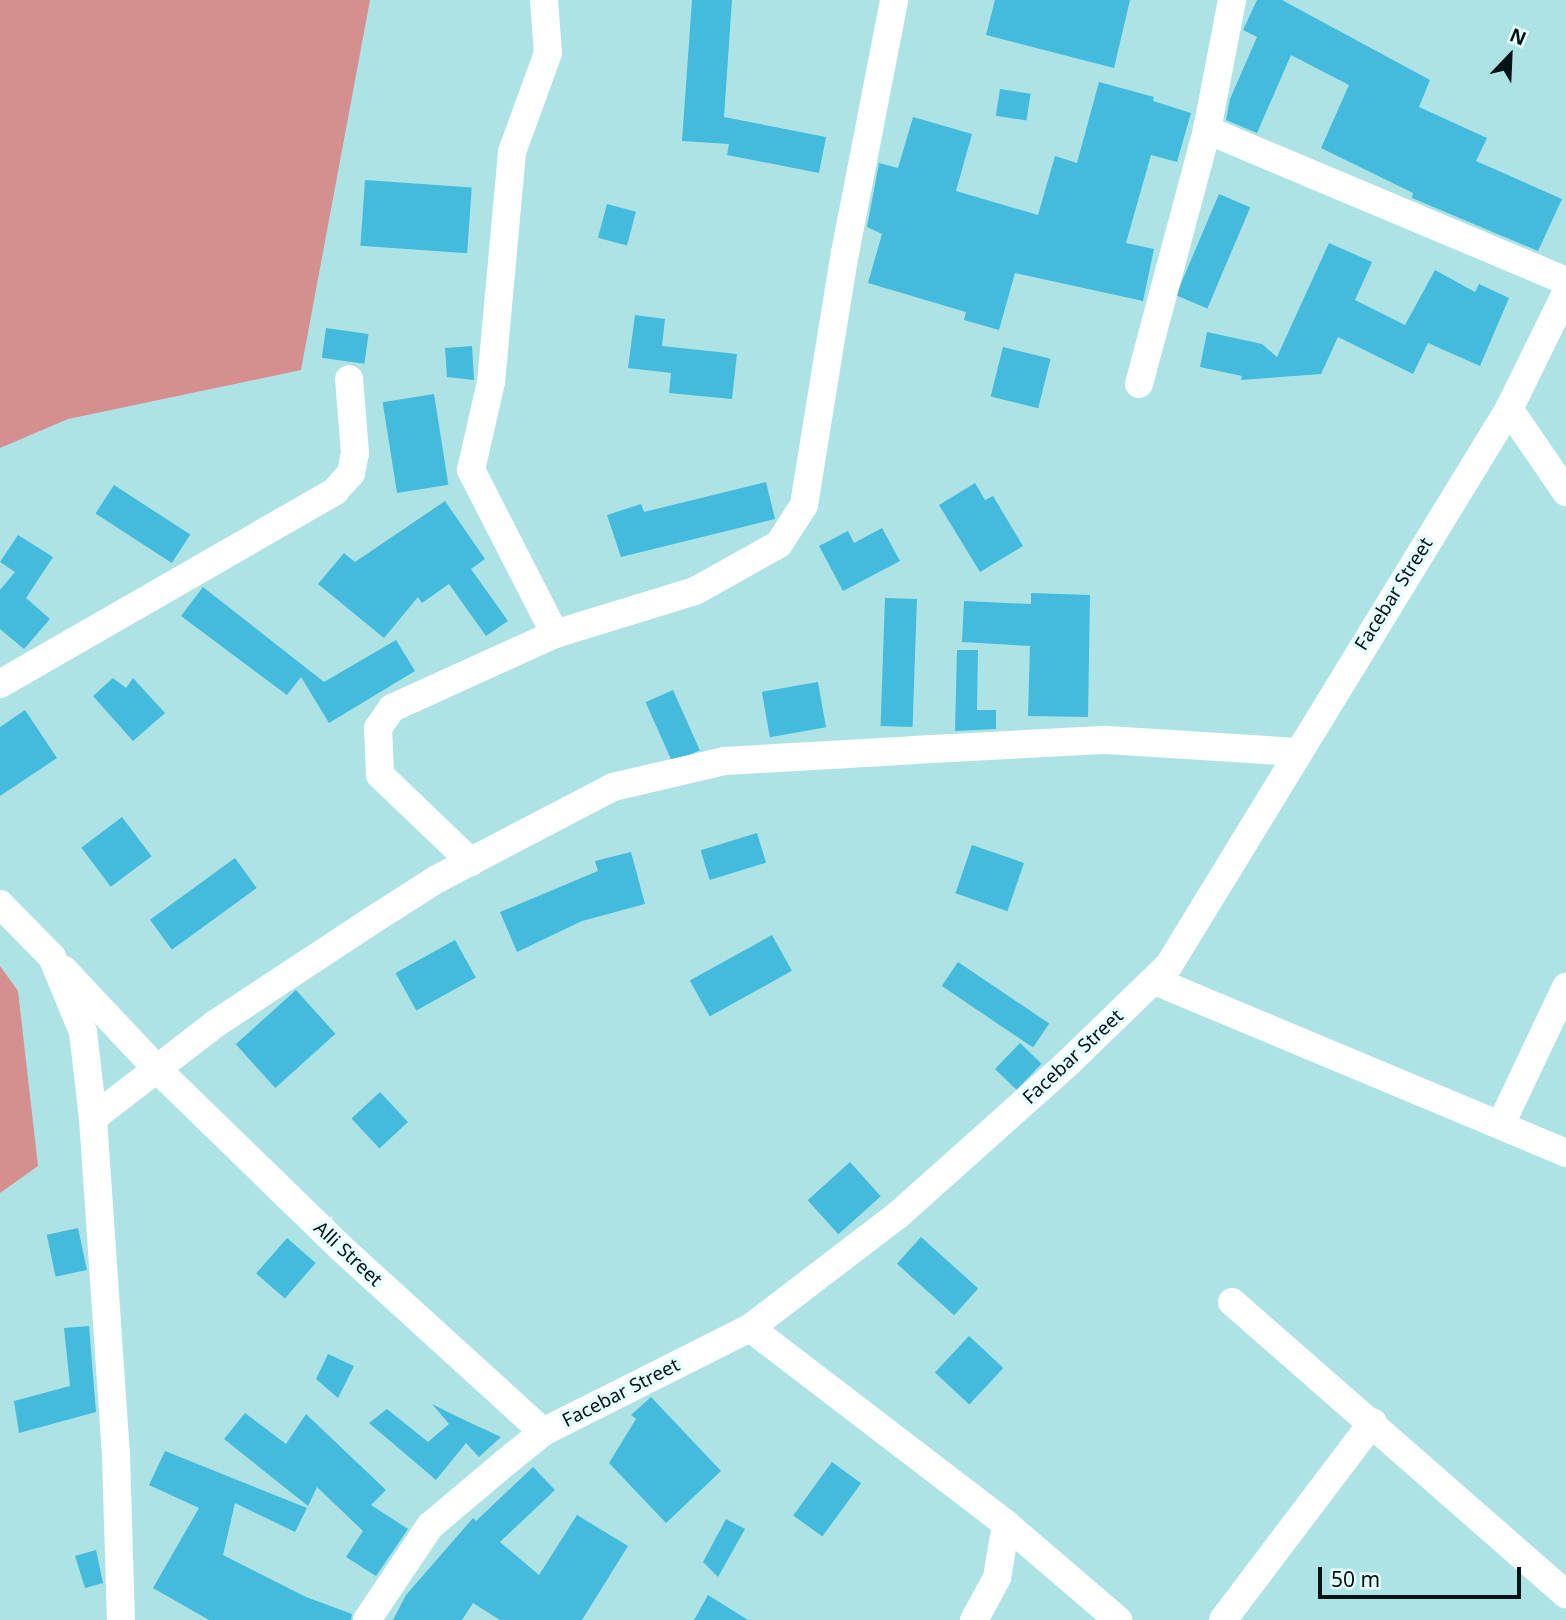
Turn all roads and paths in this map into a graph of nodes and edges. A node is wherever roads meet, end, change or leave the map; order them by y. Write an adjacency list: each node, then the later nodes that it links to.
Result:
1 (544, 0): 11 (street)
2 (894, 0): 11 (street)
3 (1232, 0): 4 (street)
4 (1207, 130): 5 (street); 8 (street)
5 (1566, 281)
6 (1566, 293): 9 (street, Facebar Street)
7 (349, 379): 12 (street)
8 (1139, 384)
9 (1509, 409): 10 (street); 13 (street, Facebar Street)
10 (1566, 492)
11 (555, 635): 14 (street)
12 (0, 684)
13 (1297, 752): 14 (street); 17 (street, Facebar Street)
14 (471, 862): 19 (street)
15 (0, 904): 16 (street, Alli Street)
16 (52, 957): 19 (street, Alli Street); 20 (street)
17 (1154, 981): 21 (street); 24 (street, Facebar Street)
18 (1566, 987): 21 (street)
19 (159, 1071): 20 (street); 26 (street, Alli Street)
20 (93, 1118): 29 (street)
21 (1501, 1124): 22 (street)
22 (1566, 1153)
23 (1232, 1302): 25 (street)
24 (750, 1328): 26 (street, Facebar Street); 27 (street)
25 (1373, 1422): 28 (street); 33 (street)
26 (543, 1432): 30 (street, Facebar Street)
27 (1006, 1524): 31 (street); 32 (street)
28 (1566, 1594)
29 (121, 1620)
30 (368, 1620)
31 (974, 1620)
32 (1118, 1620)
33 (1223, 1620)

